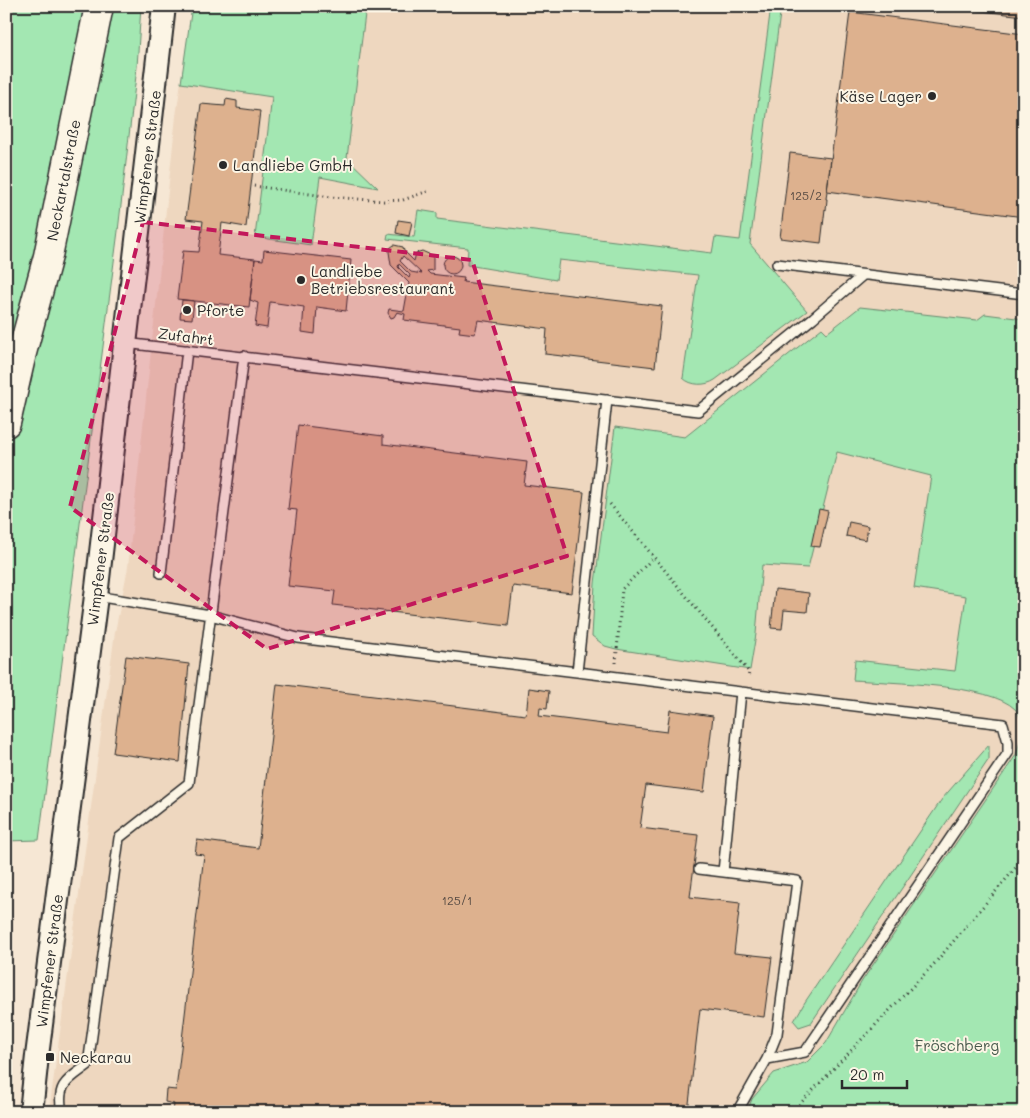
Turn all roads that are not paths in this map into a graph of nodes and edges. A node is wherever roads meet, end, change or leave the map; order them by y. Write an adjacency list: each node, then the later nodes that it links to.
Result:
1 (99, 6): 8 (main road, Neckartalstraße)
2 (164, 6): 6 (street, Wimpfener Straße)
3 (777, 264): 4 (lane)
4 (863, 276): 5 (lane); 11 (lane, Zufahrt)
5 (1024, 294)
6 (125, 343): 7 (lane, Zufahrt); 14 (street, Wimpfener Straße)
7 (187, 350): 9 (lane, Zufahrt); 13 (lane)
8 (22, 353): 10 (main road, Neckartalstraße); 12 (main road, Neckartalstraße)
9 (244, 356): 11 (lane, Zufahrt); 15 (lane)
10 (6, 398)
11 (606, 400): 16 (lane)
12 (6, 423)
13 (160, 574)
14 (96, 596): 15 (lane); 21 (street, Wimpfener Straße)
15 (210, 615): 16 (lane); 22 (lane)
16 (577, 672): 17 (lane)
17 (743, 692): 19 (lane); 20 (lane)
18 (699, 869): 19 (lane)
19 (723, 872): 20 (lane)
20 (767, 1059): 23 (lane)
21 (31, 1112)
22 (62, 1112)
23 (737, 1112)

